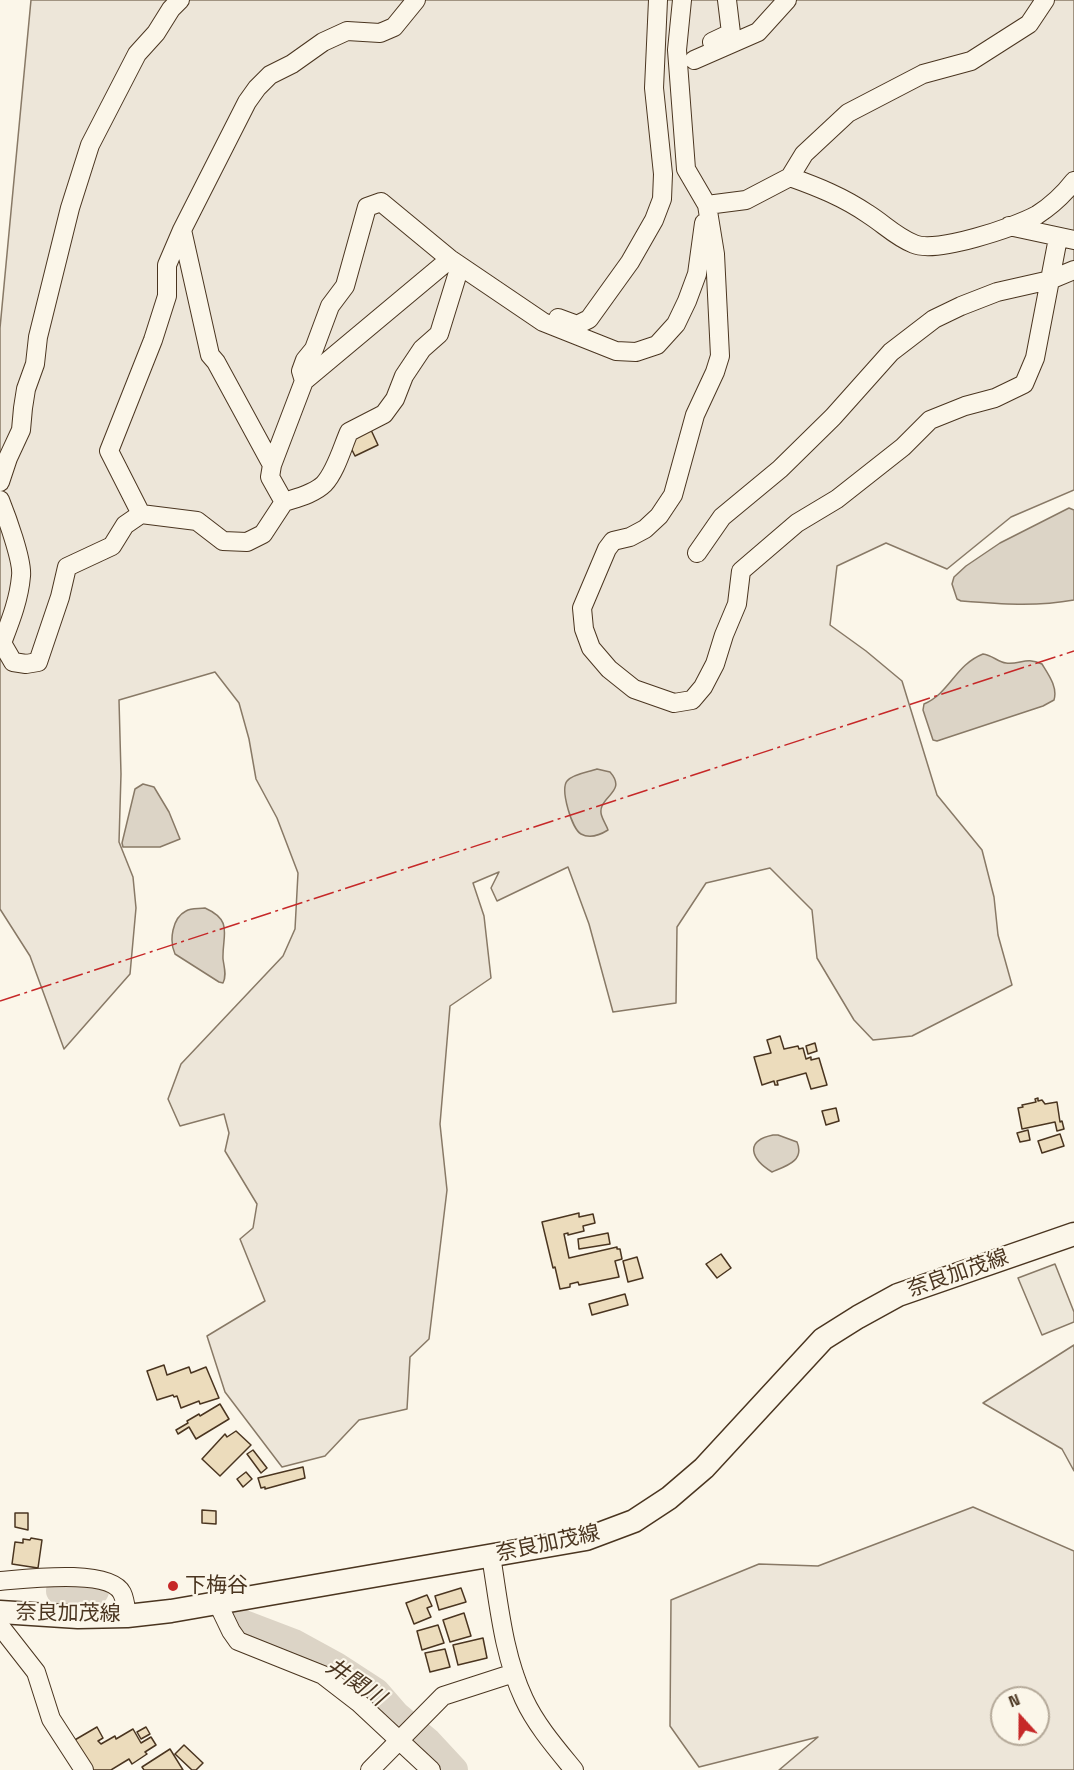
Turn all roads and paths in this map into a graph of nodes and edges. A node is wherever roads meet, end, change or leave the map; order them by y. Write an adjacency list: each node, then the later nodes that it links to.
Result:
1 (180, 0): 20 (street)
2 (416, 0): 12 (street)
3 (658, 0): 17 (street)
4 (681, 0): 10 (street)
5 (727, 0): 6 (street)
6 (787, 0)
7 (1045, 0): 8 (street)
8 (790, 177): 10 (street); 11 (street)
9 (1074, 181): 11 (street)
10 (707, 206): 16 (street); 17 (street)
11 (1009, 226): 13 (street)
12 (182, 230): 19 (street); 23 (street)
13 (1066, 239): 16 (street)
14 (455, 262): 17 (street); 18 (street); 18 (street); 22 (street)
15 (1074, 270): 16 (street)
16 (1050, 280): 24 (street)
17 (498, 292)
18 (304, 381): 19 (street)
19 (272, 465): 22 (street)
20 (0, 482)
21 (0, 500): 23 (street)
22 (284, 502): 23 (street)
23 (141, 514)
24 (697, 553)
25 (1074, 1234): 26 (main road, 奈良加茂線)
26 (491, 1556): 28 (main road, 奈良加茂線); 32 (street)
27 (0, 1581): 30 (street)
28 (218, 1604): 30 (main road, 奈良加茂線); 33 (street)
29 (0, 1612): 30 (main road, 奈良加茂線)
30 (127, 1616)
31 (0, 1626): 34 (street)
32 (514, 1673): 33 (street); 37 (street)
33 (402, 1738): 35 (street); 36 (street)
34 (84, 1770)
35 (370, 1770)
36 (430, 1770)
37 (574, 1770)

